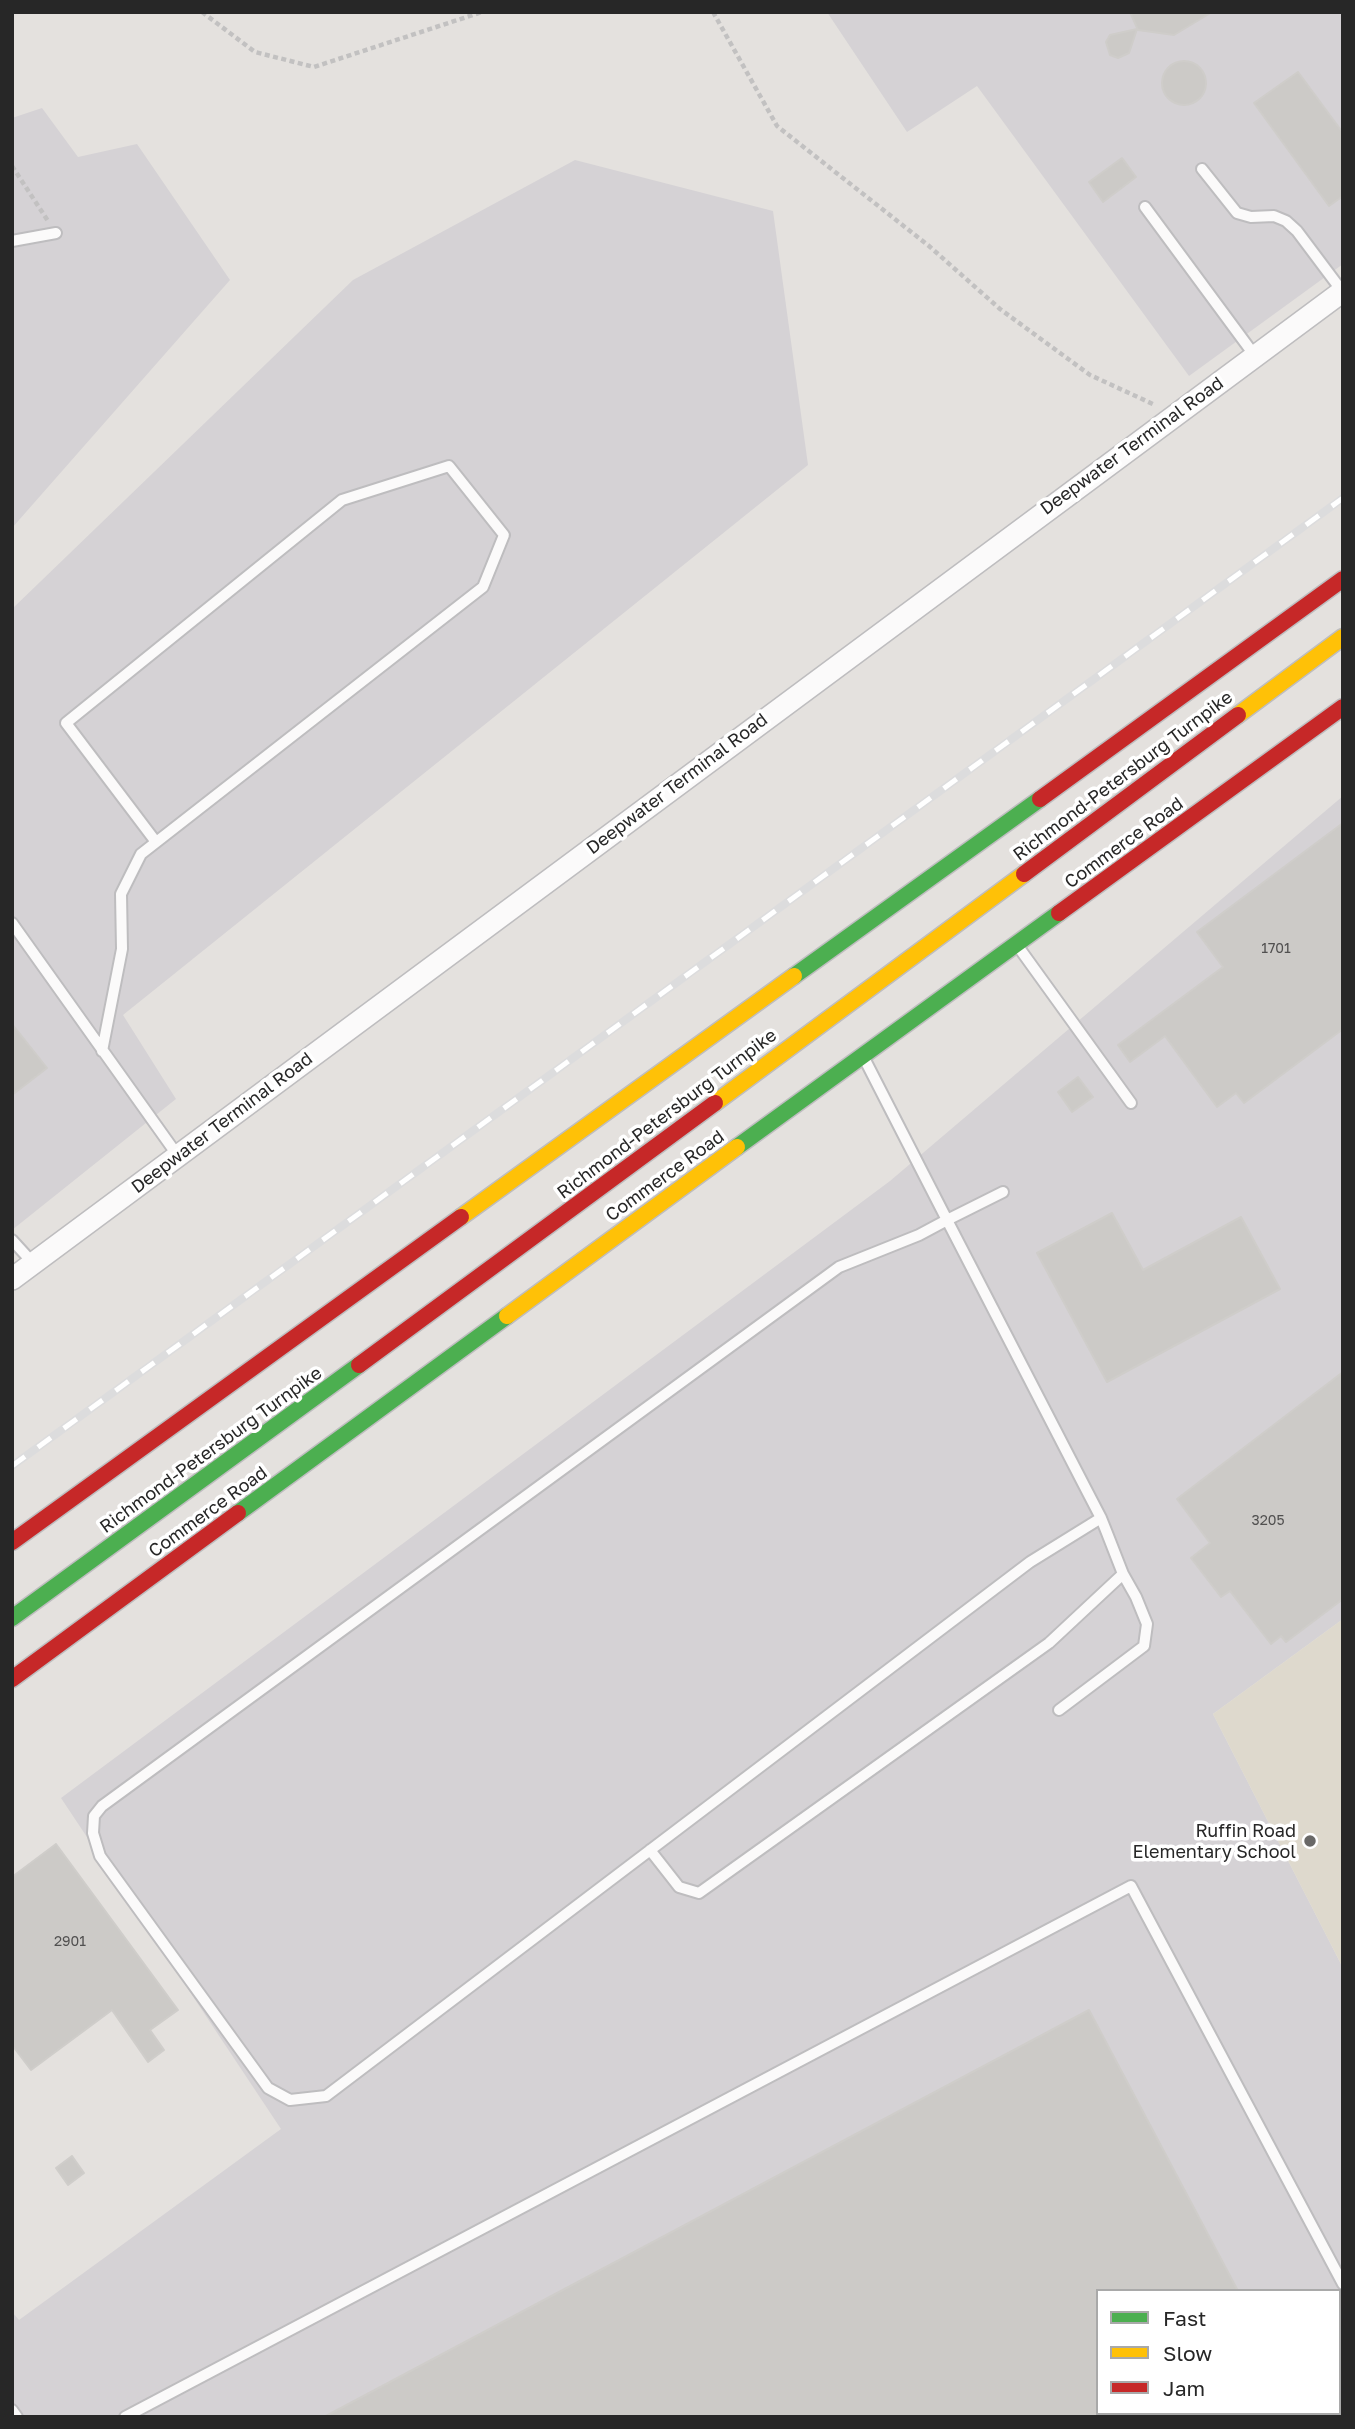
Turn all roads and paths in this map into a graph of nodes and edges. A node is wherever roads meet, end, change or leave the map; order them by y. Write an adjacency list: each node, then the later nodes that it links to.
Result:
1 (202, 12): 2 (path)
2 (482, 12)
3 (713, 12): 11 (path)
4 (12, 166): 7 (path)
5 (1202, 169): 9 (lane)
6 (1145, 207): 10 (lane)
7 (56, 233): 8 (lane)
8 (12, 241)
9 (1343, 291): 10 (street, Deepwater Terminal Road)
10 (1255, 356): 11 (street, Deepwater Terminal Road)
11 (1174, 414): 21 (street, Deepwater Terminal Road)
12 (1343, 579): 28 (main road, Richmond-Petersburg Turnpike)
13 (1343, 637): 30 (main road, Richmond-Petersburg Turnpike)
14 (1343, 707): 17 (main road, Commerce Road)
15 (156, 842): 15 (lane); 18 (lane)
16 (12, 923): 18 (lane)
17 (1017, 945): 19 (main road, Commerce Road); 20 (lane)
18 (102, 1051): 21 (lane)
19 (863, 1055): 23 (lane); 32 (main road, Commerce Road)
20 (1131, 1103)
21 (178, 1156): 25 (street, Deepwater Terminal Road)
22 (1003, 1192): 23 (lane)
23 (947, 1220): 27 (lane); 34 (lane)
24 (12, 1240): 25 (lane)
25 (33, 1263): 26 (street, Deepwater Terminal Road)
26 (12, 1279)
27 (1101, 1518): 29 (lane); 34 (lane)
28 (12, 1542)
29 (1123, 1574): 33 (lane); 34 (lane)
30 (12, 1618)
31 (118, 1621): 32 (main road, Commerce Road)
32 (17, 1685)
33 (1059, 1710)
34 (650, 1850)
35 (1343, 2284): 38 (lane)
36 (12, 2410): 37 (lane)
37 (17, 2417)
38 (125, 2417)

